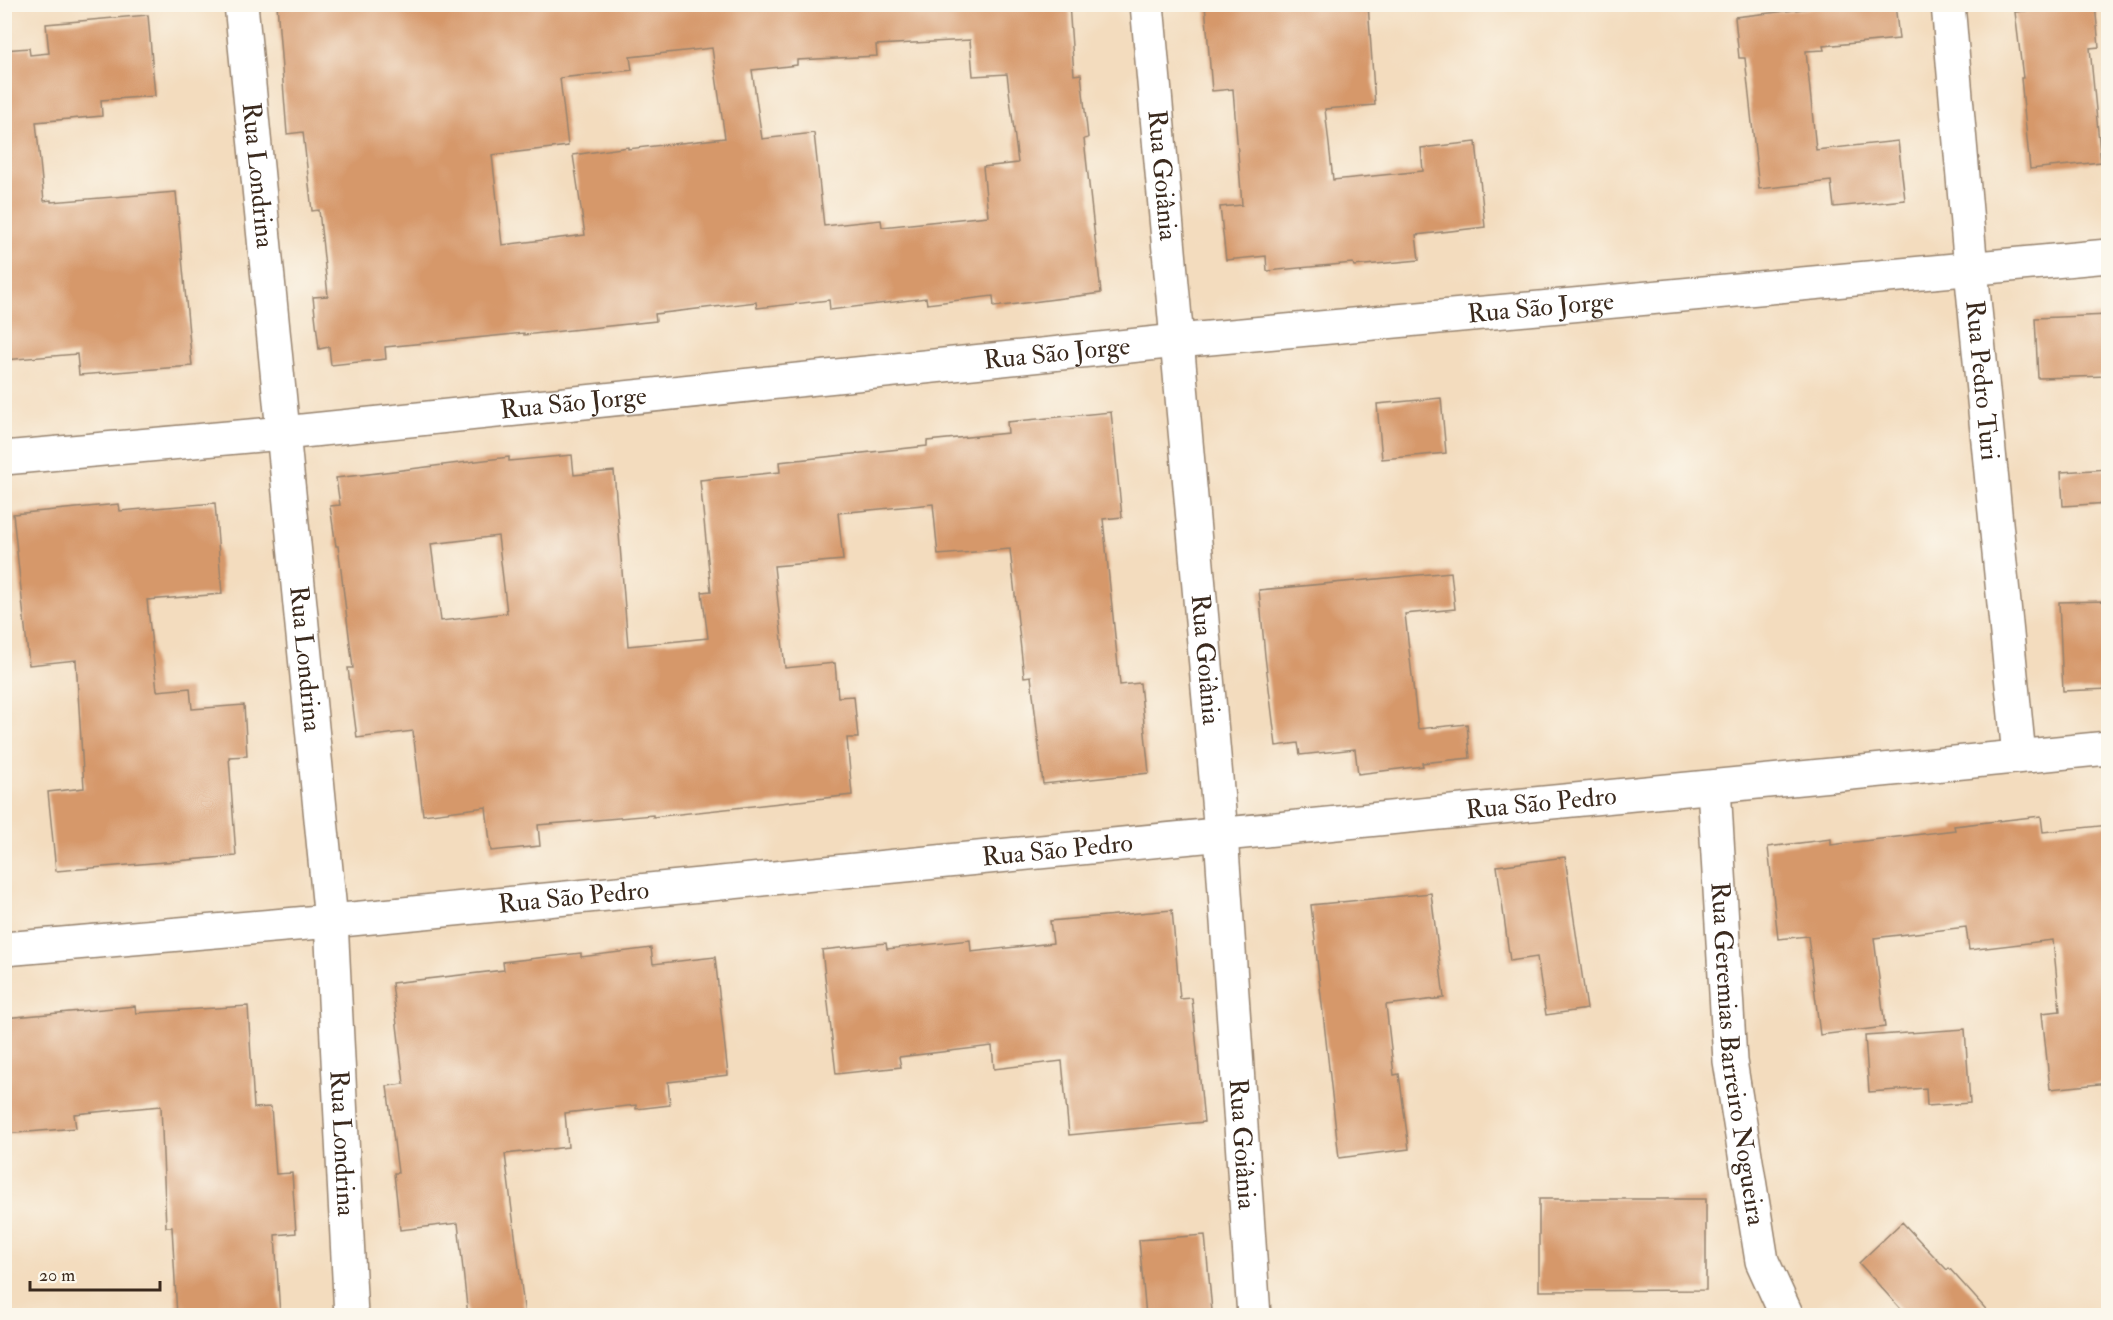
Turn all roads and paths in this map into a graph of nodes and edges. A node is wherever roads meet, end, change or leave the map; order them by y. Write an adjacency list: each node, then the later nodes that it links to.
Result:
1 (241, 4): 7 (street, Rua Londrina)
2 (1147, 4): 6 (street, Rua Goiânia)
3 (1948, 4): 5 (street, Rua Pedro Turi)
4 (2109, 256): 5 (street, Rua São Jorge)
5 (1971, 269): 6 (street, Rua São Jorge); 10 (street, Rua Pedro Turi)
6 (1177, 341): 7 (street, Rua São Jorge); 12 (street, Rua Goiânia)
7 (283, 433): 8 (street, Rua São Jorge); 13 (street, Rua Londrina)
8 (4, 458)
9 (2109, 748): 10 (street, Rua São Pedro)
10 (2019, 756): 11 (street, Rua São Pedro)
11 (1714, 787): 12 (street, Rua São Pedro); 17 (street, Rua Geremias Barreiro Nogueira)
12 (1221, 834): 13 (street, Rua São Pedro); 16 (street, Rua Goiânia)
13 (331, 921): 14 (street, Rua São Pedro); 15 (street, Rua Londrina)
14 (4, 949)
15 (351, 1316)
16 (1254, 1316)
17 (1788, 1316)

